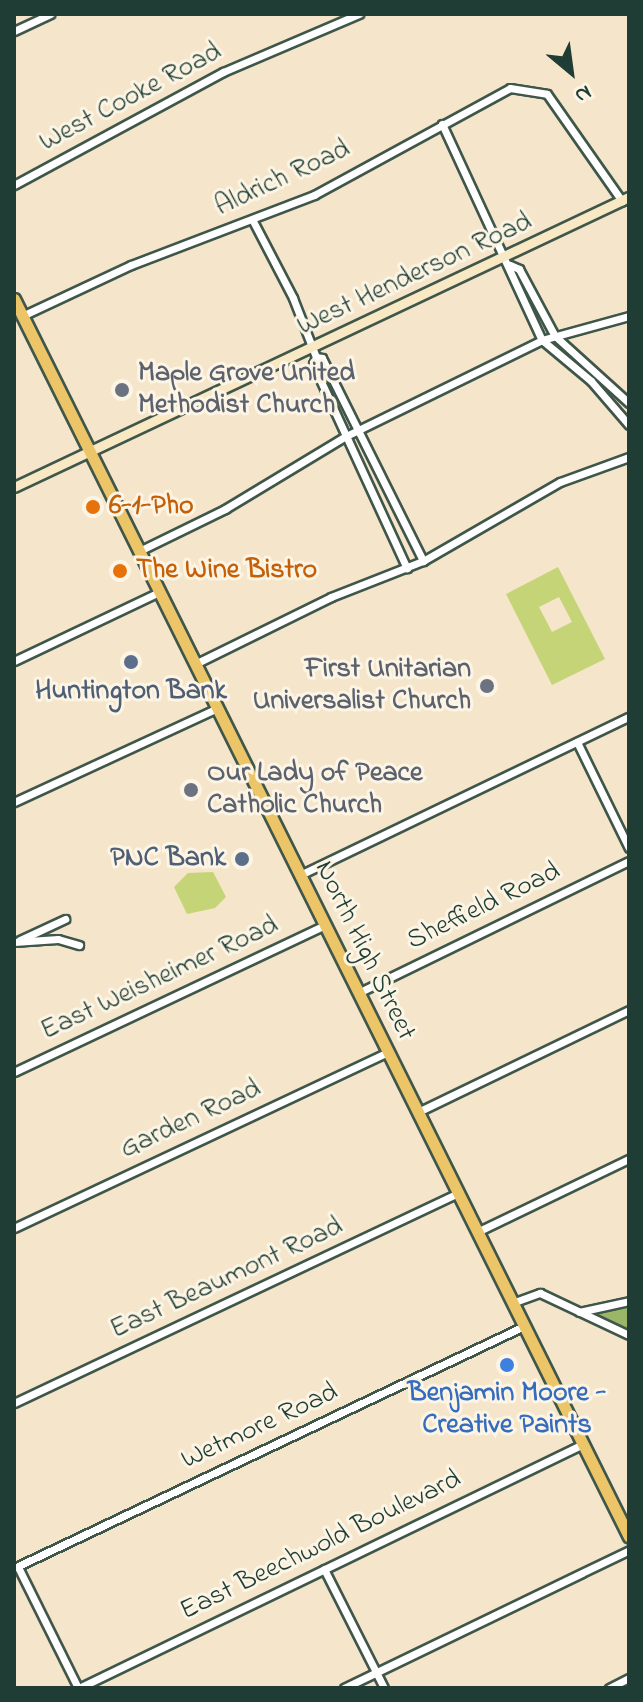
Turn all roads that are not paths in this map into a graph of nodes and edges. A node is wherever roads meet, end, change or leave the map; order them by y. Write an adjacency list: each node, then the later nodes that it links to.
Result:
1 (50, 14): 3 (street)
2 (359, 14): 5 (street, West Cooke Road)
3 (14, 31)
4 (442, 124): 6 (street, Aldrich Road); 7 (street, Aldrich Road); 8 (street)
5 (14, 185)
6 (626, 199): 8 (main road, West Henderson Road)
7 (253, 221): 10 (street, Aldrich Road); 14 (street)
8 (508, 261): 12 (street); 13 (street); 14 (main road, West Henderson Road)
9 (14, 299): 10 (main road, North High Street)
10 (22, 316): 19 (main road, North High Street)
11 (629, 316): 12 (street)
12 (555, 336): 13 (street); 15 (street)
13 (542, 340): 16 (street); 17 (street)
14 (315, 352): 17 (street); 18 (street); 19 (main road, West Henderson Road)
15 (629, 403)
16 (629, 425)
17 (359, 430): 18 (street); 23 (street)
18 (346, 436): 22 (street); 24 (street)
19 (90, 454): 21 (main road, West Henderson Road); 22 (main road, North High Street)
20 (629, 457): 23 (street)
21 (14, 487)
22 (139, 551): 25 (main road, North High Street)
23 (423, 561): 24 (street)
24 (407, 568): 27 (street)
25 (159, 592): 26 (street); 27 (main road, North High Street)
26 (14, 661)
27 (195, 664): 28 (main road, North High Street)
28 (217, 708): 31 (street); 34 (main road, North High Street)
29 (629, 717): 30 (street)
30 (577, 742): 32 (street); 34 (street)
31 (14, 802)
32 (629, 848)
33 (629, 861): 38 (street, Sheffield Road)
34 (300, 875): 36 (main road, North High Street)
35 (65, 919): 37 (street)
36 (325, 925): 38 (main road, North High Street); 41 (street, East Weisheimer Road)
37 (79, 945)
38 (358, 993): 40 (main road, North High Street)
39 (629, 1010): 42 (street)
40 (388, 1052): 42 (main road, North High Street); 45 (street, Garden Road)
41 (14, 1072)
42 (418, 1112): 44 (main road, North High Street)
43 (629, 1159): 46 (street)
44 (458, 1193): 46 (main road, North High Street); 52 (street, East Beaumont Road)
45 (14, 1228)
46 (477, 1232): 48 (main road, North High Street)
47 (629, 1301): 49 (street)
48 (512, 1303): 49 (street); 50 (main road, North High Street)
49 (579, 1312): 51 (street)
50 (524, 1326): 53 (main road, North High Street); 57 (street, Wetmore Road)
51 (629, 1335)
52 (14, 1403)
53 (583, 1444): 54 (main road, North High Street); 58 (street, East Beechwold Boulevard)
54 (626, 1524): 55 (main road, North High Street)
55 (629, 1537)
56 (629, 1550): 59 (street)
57 (16, 1568): 61 (street)
58 (324, 1569): 59 (street); 61 (street, East Beechwold Boulevard)
59 (376, 1672): 62 (street); 63 (street)
60 (629, 1678): 64 (street)
61 (78, 1688)
62 (344, 1688)
63 (384, 1688)
64 (609, 1688)

